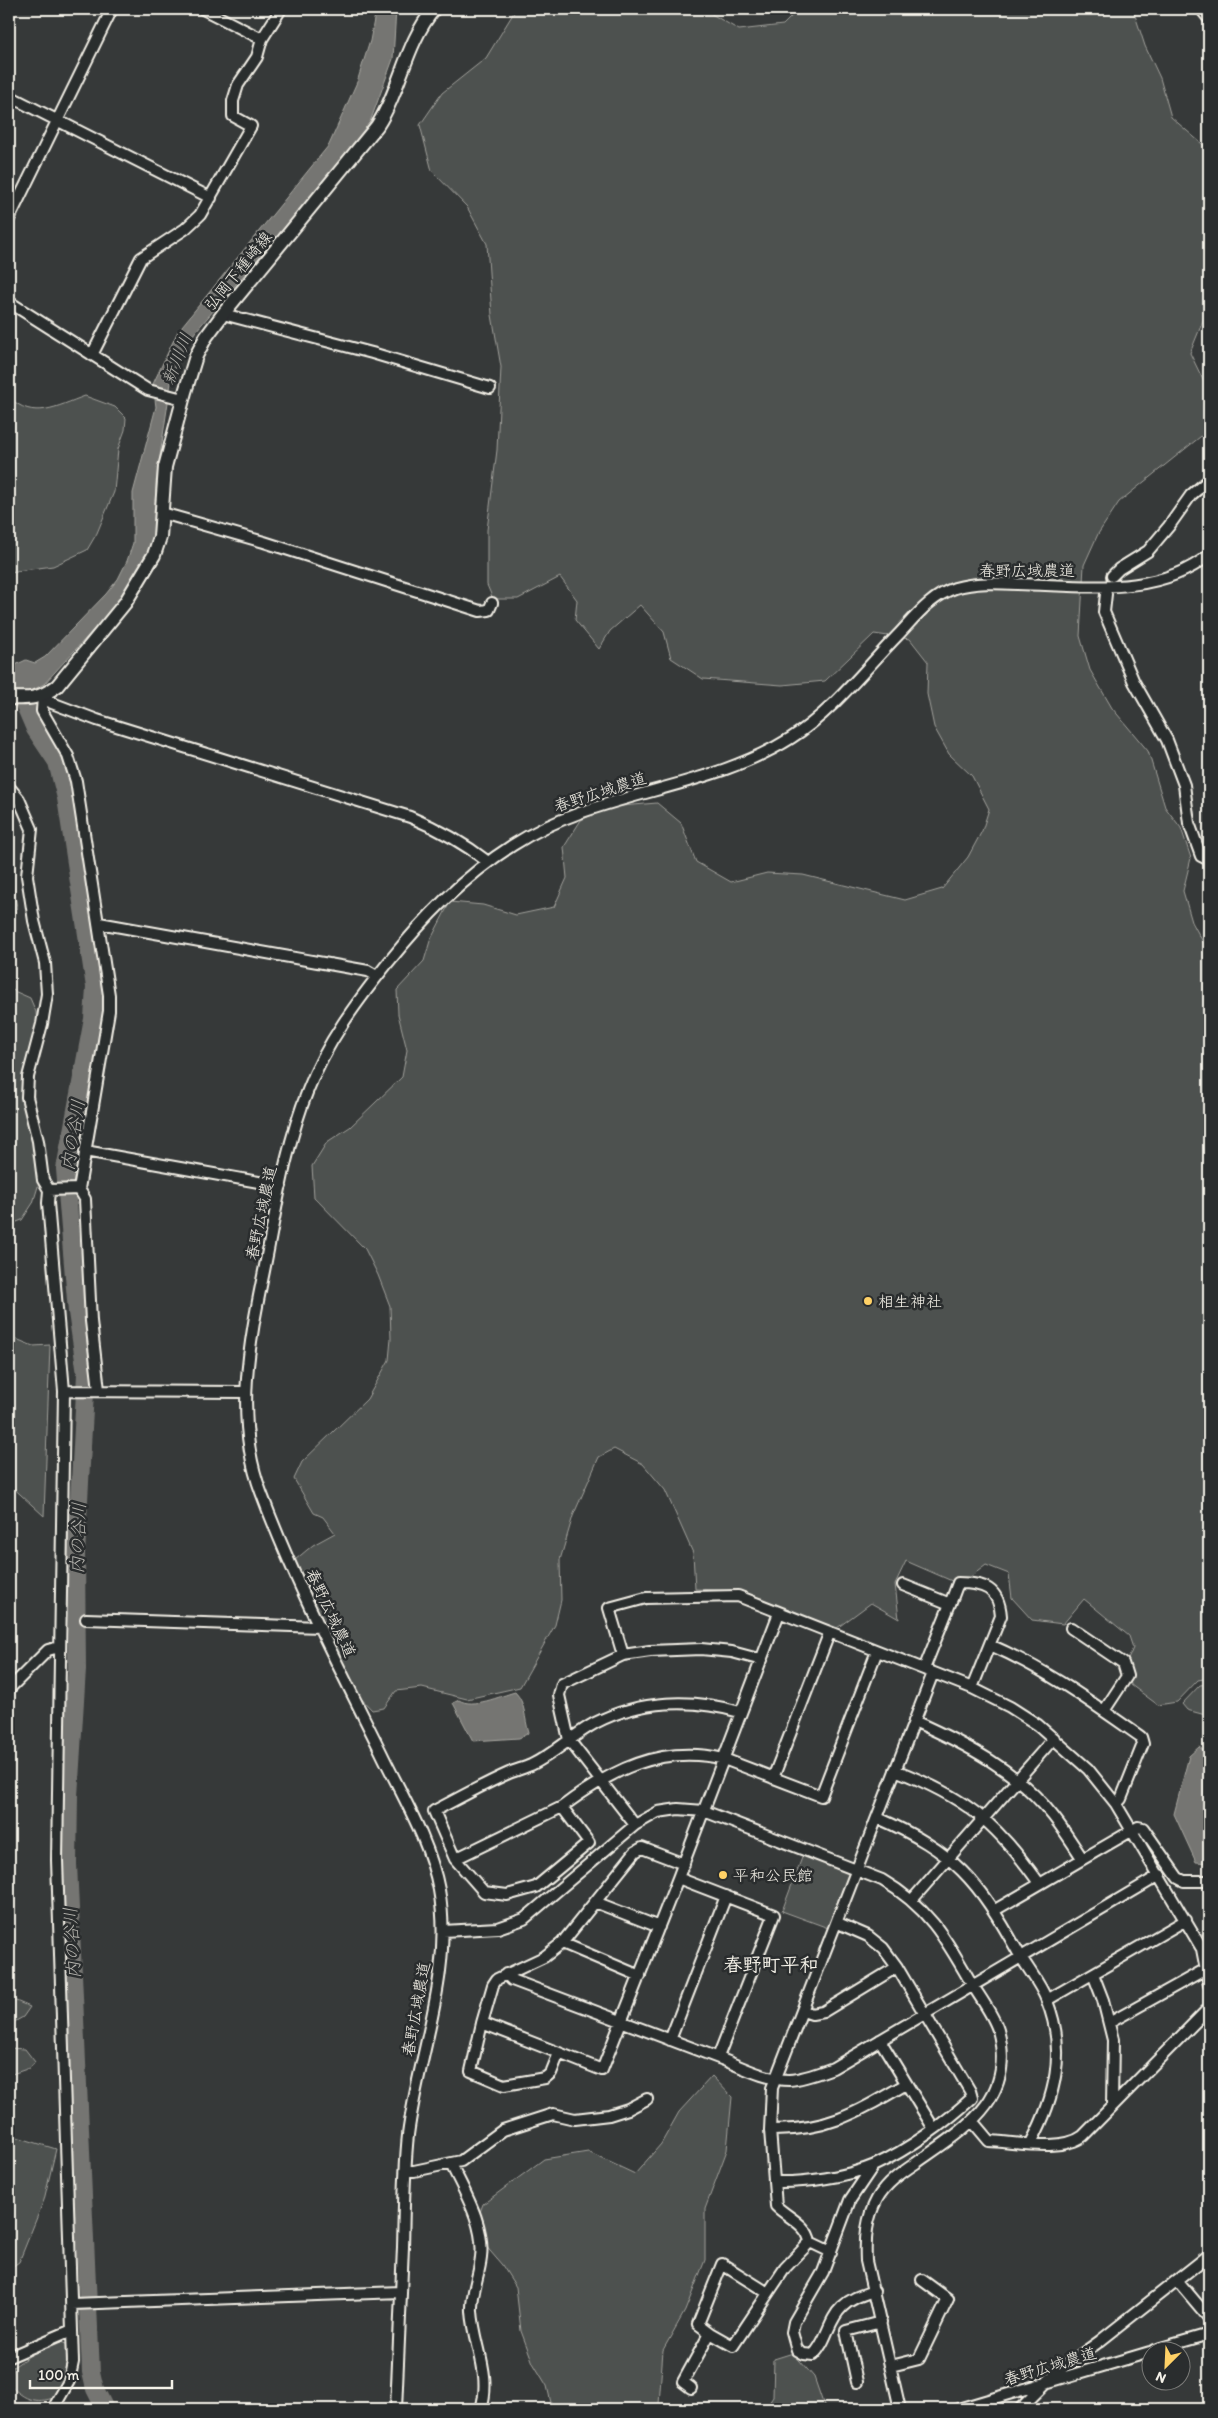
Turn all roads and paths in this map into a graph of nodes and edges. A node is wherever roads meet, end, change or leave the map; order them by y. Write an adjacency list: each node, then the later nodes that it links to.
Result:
1 (112, 9): 9 (street)
2 (203, 9): 7 (street)
3 (280, 9): 7 (street)
4 (434, 9): 13 (main road, 弘岡下種崎線)
5 (1201, 9): 6 (street)
6 (1209, 19)
7 (262, 39): 10 (street)
8 (9, 96): 9 (street)
9 (58, 120): 10 (street); 11 (street)
10 (210, 198): 14 (street)
11 (9, 219)
12 (9, 302): 14 (street)
13 (223, 314): 15 (street); 16 (main road, 弘岡下種崎線)
14 (92, 355): 16 (street)
15 (490, 388)
16 (180, 399): 18 (main road, 弘岡下種崎線)
17 (1209, 480): 20 (street)
18 (162, 513): 22 (street); 23 (main road, 弘岡下種崎線)
19 (1209, 556): 27 (street, 春野広域農道)
20 (1112, 576)
21 (1106, 594): 26 (street)
22 (492, 603)
23 (39, 697): 24 (main road); 27 (street); 28 (street)
24 (10, 698)
25 (9, 787): 33 (street)
26 (1209, 860)
27 (488, 862): 29 (street, 春野広域農道)
28 (99, 923): 29 (street); 30 (street)
29 (377, 976): 31 (street, 春野広域農道)
30 (85, 1151): 31 (street); 32 (street)
31 (281, 1186): 36 (street, 春野広域農道)
32 (76, 1190): 33 (street); 34 (street)
33 (52, 1191): 35 (street)
34 (97, 1390): 35 (street); 36 (street)
35 (67, 1391): 45 (street)
36 (246, 1392): 41 (street, 春野広域農道)
37 (902, 1585): 38 (street)
38 (950, 1604): 44 (street); 49 (street)
39 (779, 1613): 43 (street); 47 (street); 48 (street)
40 (86, 1619): 41 (street)
41 (320, 1627): 85 (street, 春野広域農道)
42 (1071, 1628): 52 (street)
43 (829, 1634): 46 (street); 59 (street)
44 (990, 1645): 50 (street); 52 (street)
45 (59, 1647): 51 (street); 126 (street)
46 (877, 1651): 49 (street); 59 (street)
47 (622, 1655): 48 (street); 56 (street)
48 (762, 1660): 53 (street)
49 (928, 1671): 50 (street); 54 (street)
50 (972, 1688): 55 (street)
51 (9, 1689)
52 (1104, 1711): 62 (street)
53 (740, 1712): 56 (street); 57 (street)
54 (914, 1721): 58 (street); 60 (street)
55 (1054, 1738): 60 (street); 62 (street)
56 (569, 1740): 61 (street); 71 (street)
57 (724, 1759): 59 (street); 61 (street); 64 (street)
58 (895, 1770): 65 (street); 66 (street)
59 (773, 1778)
60 (1018, 1781): 66 (street); 70 (street)
61 (600, 1782): 63 (street); 67 (street)
62 (1116, 1804): 68 (street)
63 (562, 1807): 71 (street); 71 (street)
64 (704, 1811): 67 (street); 72 (street); 73 (street)
65 (878, 1818): 69 (street); 73 (street)
66 (986, 1819): 69 (street); 77 (street)
67 (634, 1825): 85 (street)
68 (1132, 1830): 70 (street); 74 (street); 76 (street)
69 (950, 1858): 79 (street); 81 (street)
70 (1082, 1858): 77 (street)
71 (455, 1859)
72 (684, 1864): 75 (street); 80 (street)
73 (857, 1870): 79 (street); 83 (street)
74 (1160, 1875): 82 (street); 87 (street)
75 (678, 1878): 78 (street); 84 (street)
76 (1209, 1881)
77 (1039, 1883): 81 (street)
78 (726, 1896): 102 (street); 105 (street)
79 (912, 1900): 94 (street)
80 (595, 1902): 84 (street); 86 (street)
81 (995, 1910): 87 (street)
82 (1186, 1920): 89 (street); 91 (street)
83 (838, 1923): 88 (street); 97 (street)
84 (659, 1927): 92 (street)
85 (443, 1930): 116 (street, 春野広域農道)
86 (562, 1943): 90 (street); 92 (street)
87 (1020, 1956): 94 (street); 95 (street)
88 (897, 1967): 97 (street); 98 (street)
89 (1206, 1969): 93 (street); 100 (street)
90 (506, 1974): 99 (street); 101 (street)
91 (1092, 1974): 95 (street); 100 (street)
92 (640, 1976): 99 (street)
93 (1209, 1985)
94 (973, 1986): 98 (street); 110 (street)
95 (1047, 2000): 113 (street)
96 (1209, 2008): 109 (street)
97 (803, 2011): 106 (street)
98 (924, 2013): 103 (street); 111 (street)
99 (622, 2022): 102 (street); 104 (street)
100 (1109, 2022): 109 (street)
101 (482, 2023): 104 (street); 104 (street)
102 (670, 2040): 105 (street)
103 (880, 2040): 106 (street); 107 (street)
104 (560, 2053)
105 (718, 2057): 106 (street)
106 (776, 2078): 112 (street)
107 (906, 2084): 111 (street); 112 (street)
108 (647, 2099): 114 (street)
109 (1112, 2106): 113 (street)
110 (973, 2122): 113 (street); 123 (street)
111 (934, 2128): 115 (street)
112 (770, 2130): 117 (street)
113 (1031, 2143)
114 (451, 2164): 116 (street); 141 (street)
115 (873, 2166): 117 (street); 119 (street)
116 (406, 2171): 124 (street, 春野広域農道)
117 (774, 2182): 118 (street)
118 (810, 2242): 119 (street); 125 (street)
119 (831, 2252): 123 (street)
120 (1209, 2255): 122 (street)
121 (922, 2280): 135 (street)
122 (1177, 2280): 127 (street); 137 (street)
123 (874, 2291): 128 (street)
124 (401, 2292): 126 (street); 140 (street, 春野広域農道)
125 (768, 2294): 130 (street); 130 (street)
126 (74, 2304): 129 (street)
127 (1209, 2318)
128 (881, 2322): 135 (street); 136 (street)
129 (72, 2330): 134 (street); 139 (street)
130 (710, 2333): 138 (street)
131 (1209, 2334): 132 (street, 春野広域農道)
132 (1189, 2340)
133 (1140, 2355): 137 (street, 春野広域農道)
134 (9, 2357)
135 (891, 2366): 142 (street)
136 (857, 2382)
137 (1049, 2382): 143 (street, 春野広域農道); 144 (street)
138 (691, 2388)
139 (53, 2409)
140 (396, 2409)
141 (481, 2409)
142 (900, 2409)
143 (958, 2409)
144 (1020, 2409)

